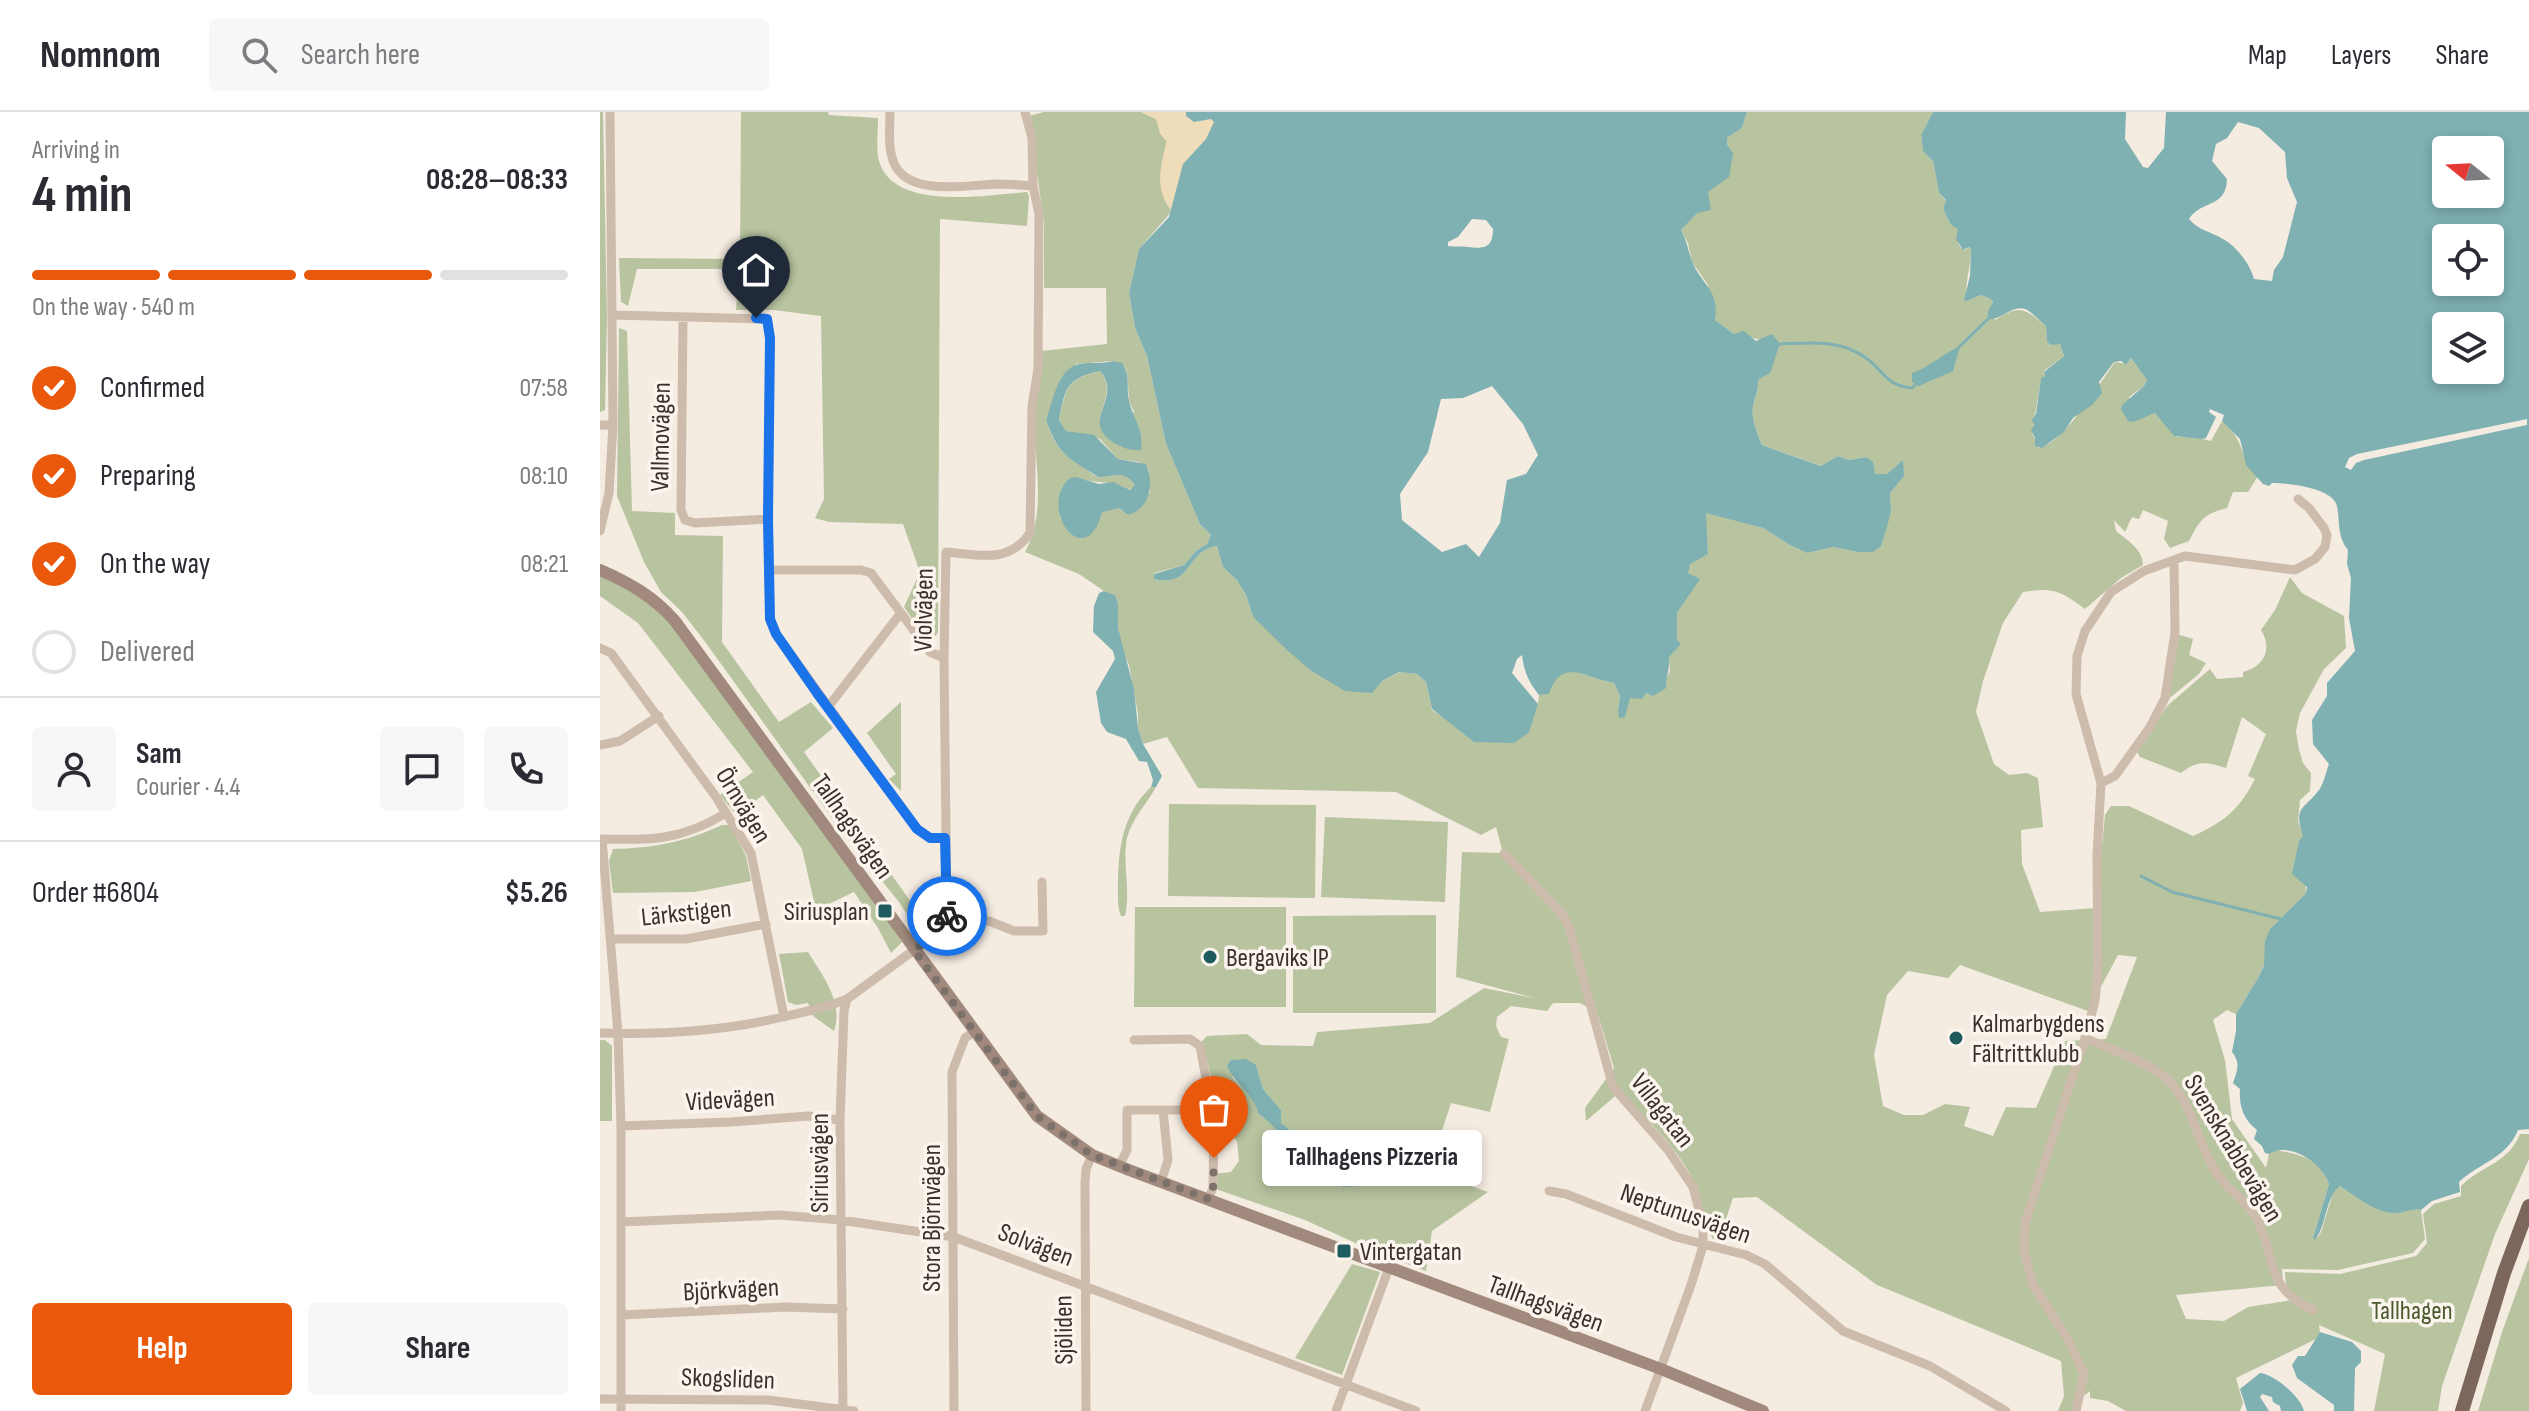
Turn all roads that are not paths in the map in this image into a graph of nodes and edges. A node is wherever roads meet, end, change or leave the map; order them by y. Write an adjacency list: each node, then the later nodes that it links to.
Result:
1 (610, 112): 5 (street)
2 (890, 112): 4 (street)
3 (1025, 112): 4 (street, Violvägen)
4 (1033, 186): 17 (street, Violvägen)
5 (613, 315): 6 (street); 8 (street)
6 (683, 318): 10 (street); 10 (street, Vallmovägen)
7 (600, 425): 8 (street)
8 (613, 425): 11 (street)
9 (2298, 499): 12 (street)
10 (768, 519): 14 (street)
11 (600, 531)
12 (2174, 561): 21 (street); 21 (street)
13 (600, 570): 30 (main road, Tallhagsvägen)
14 (769, 570): 15 (street); 18 (street)
15 (900, 614): 17 (street); 18 (street)
16 (600, 648): 19 (street, Örnvägen)
17 (944, 658): 23 (street, Violvägen)
18 (828, 707): 23 (street)
19 (659, 716): 20 (street); 22 (street, Örnvägen)
20 (600, 745)
21 (2101, 783): 36 (street)
22 (726, 813): 24 (street); 28 (street, Örnvägen)
23 (945, 838): 27 (street, Violvägen)
24 (601, 839): 29 (street)
25 (1504, 853): 51 (street, Villagatan)
26 (1042, 882): 27 (street)
27 (947, 918): 30 (street)
28 (766, 924): 29 (street, Lärkstigen); 32 (street, Örnvägen)
29 (610, 939): 35 (street)
30 (914, 950): 31 (street); 33 (main road, Tallhagsvägen)
31 (847, 999): 32 (street); 40 (street, Siriusvägen)
32 (784, 1017): 35 (street)
33 (975, 1031): 42 (main road, Tallhagsvägen); 50 (street, Stora Björnvägen)
34 (600, 1033): 35 (street)
35 (618, 1033): 41 (street)
36 (2085, 1038): 55 (street, Svensknabbevägen); 72 (street)
37 (1134, 1040): 39 (street)
38 (1163, 1110): 39 (street); 43 (street); 44 (street)
39 (1211, 1110): 46 (street)
40 (840, 1120): 41 (street, Videvägen); 48 (street, Siriusvägen)
41 (621, 1126): 49 (street)
42 (1092, 1155): 43 (main road, Tallhagsvägen); 53 (street, Sjöliden)
43 (1119, 1166): 44 (main road, Tallhagsvägen)
44 (1161, 1182): 46 (main road, Tallhagsvägen)
45 (1549, 1191): 51 (street, Neptunusvägen)
46 (1208, 1199): 52 (main road, Tallhagsvägen)
47 (2529, 1206): 57 (main road)
48 (841, 1220): 49 (street, Solvägen); 50 (street, Solvägen); 54 (street, Siriusvägen)
49 (621, 1222): 56 (street)
50 (954, 1237): 53 (street, Solvägen); 65 (street, Stora Björnvägen)
51 (1703, 1246): 58 (street, Villagatan); 71 (street, Neptunusvägen)
52 (1389, 1268): 58 (main road, Tallhagsvägen); 59 (street)
53 (1084, 1286): 59 (street, Solvägen); 66 (street, Sjöliden)
54 (843, 1309): 56 (street, Björkvägen); 62 (street, Siriusvägen)
55 (2313, 1310)
56 (622, 1315): 60 (street)
57 (2488, 1323): 73 (main road); 74 (main road)
58 (1661, 1369): 69 (street, Villagatan); 70 (main road, Tallhagsvägen)
59 (1346, 1383): 67 (street); 68 (street, Solvägen)
60 (621, 1398): 61 (street, Skogsliden); 62 (street, Skogsliden); 63 (street)
61 (600, 1399)
62 (843, 1410): 64 (street, Skogsliden)
63 (621, 1411)
64 (854, 1411)
65 (954, 1411)
66 (1086, 1411)
67 (1336, 1411)
68 (1416, 1411)
69 (1645, 1411)
70 (1763, 1411)
71 (2006, 1411)
72 (2076, 1411)
73 (2462, 1411)
74 (2470, 1411)

